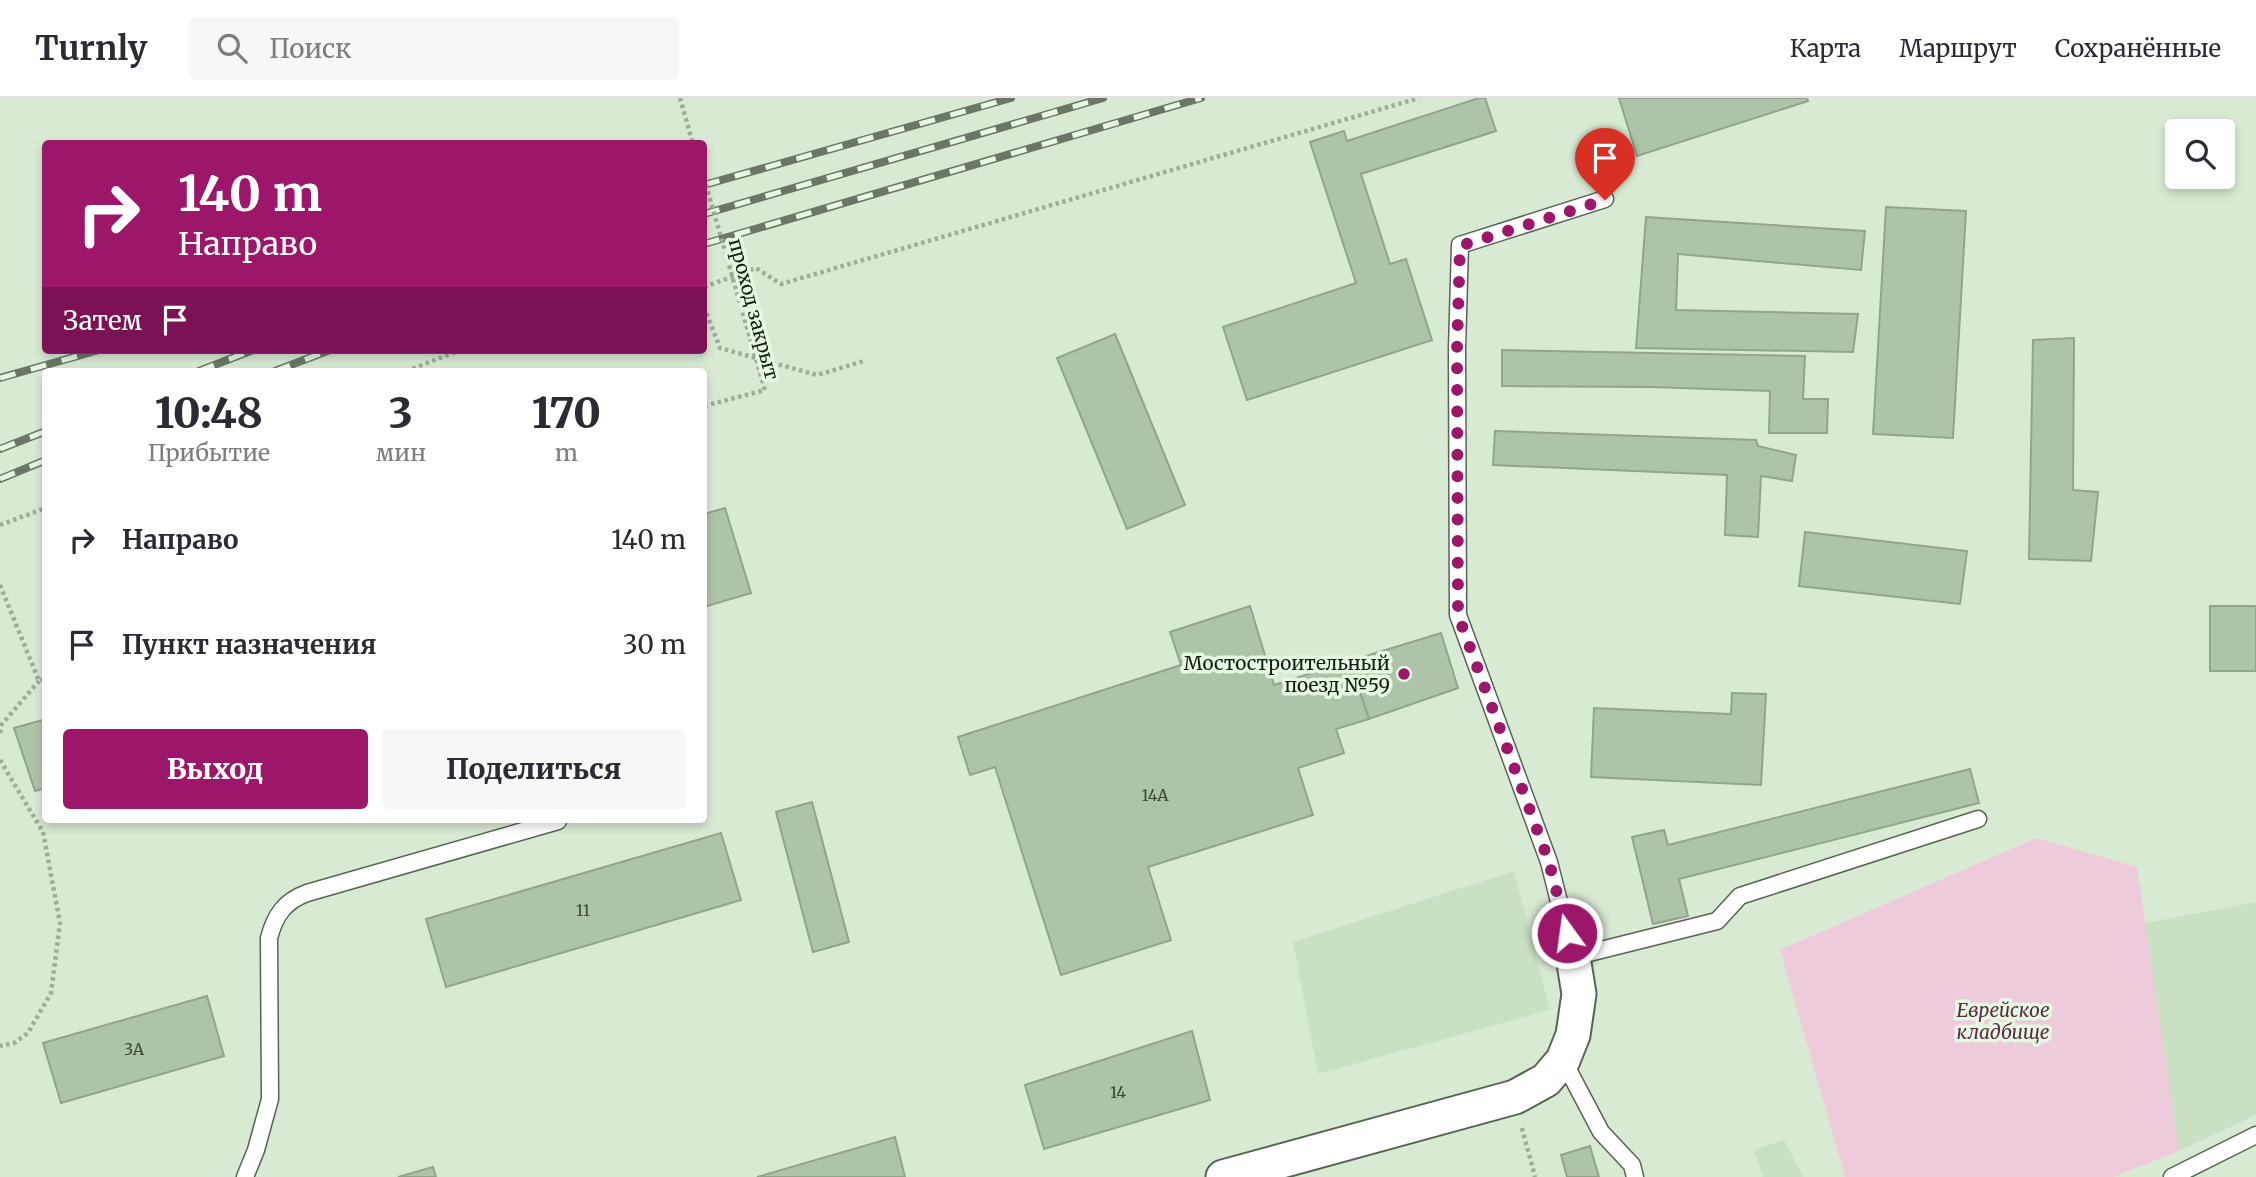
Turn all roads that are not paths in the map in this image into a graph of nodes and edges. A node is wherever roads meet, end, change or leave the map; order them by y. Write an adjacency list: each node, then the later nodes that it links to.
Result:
1 (1605, 200): 4 (lane)
2 (1978, 819): 4 (lane)
3 (550, 823): 7 (lane)
4 (1573, 957): 5 (street)
5 (1563, 1060): 8 (street); 9 (lane)
6 (2256, 1135): 10 (lane)
7 (245, 1177)
8 (1223, 1177)
9 (1634, 1177)
10 (2172, 1177)

